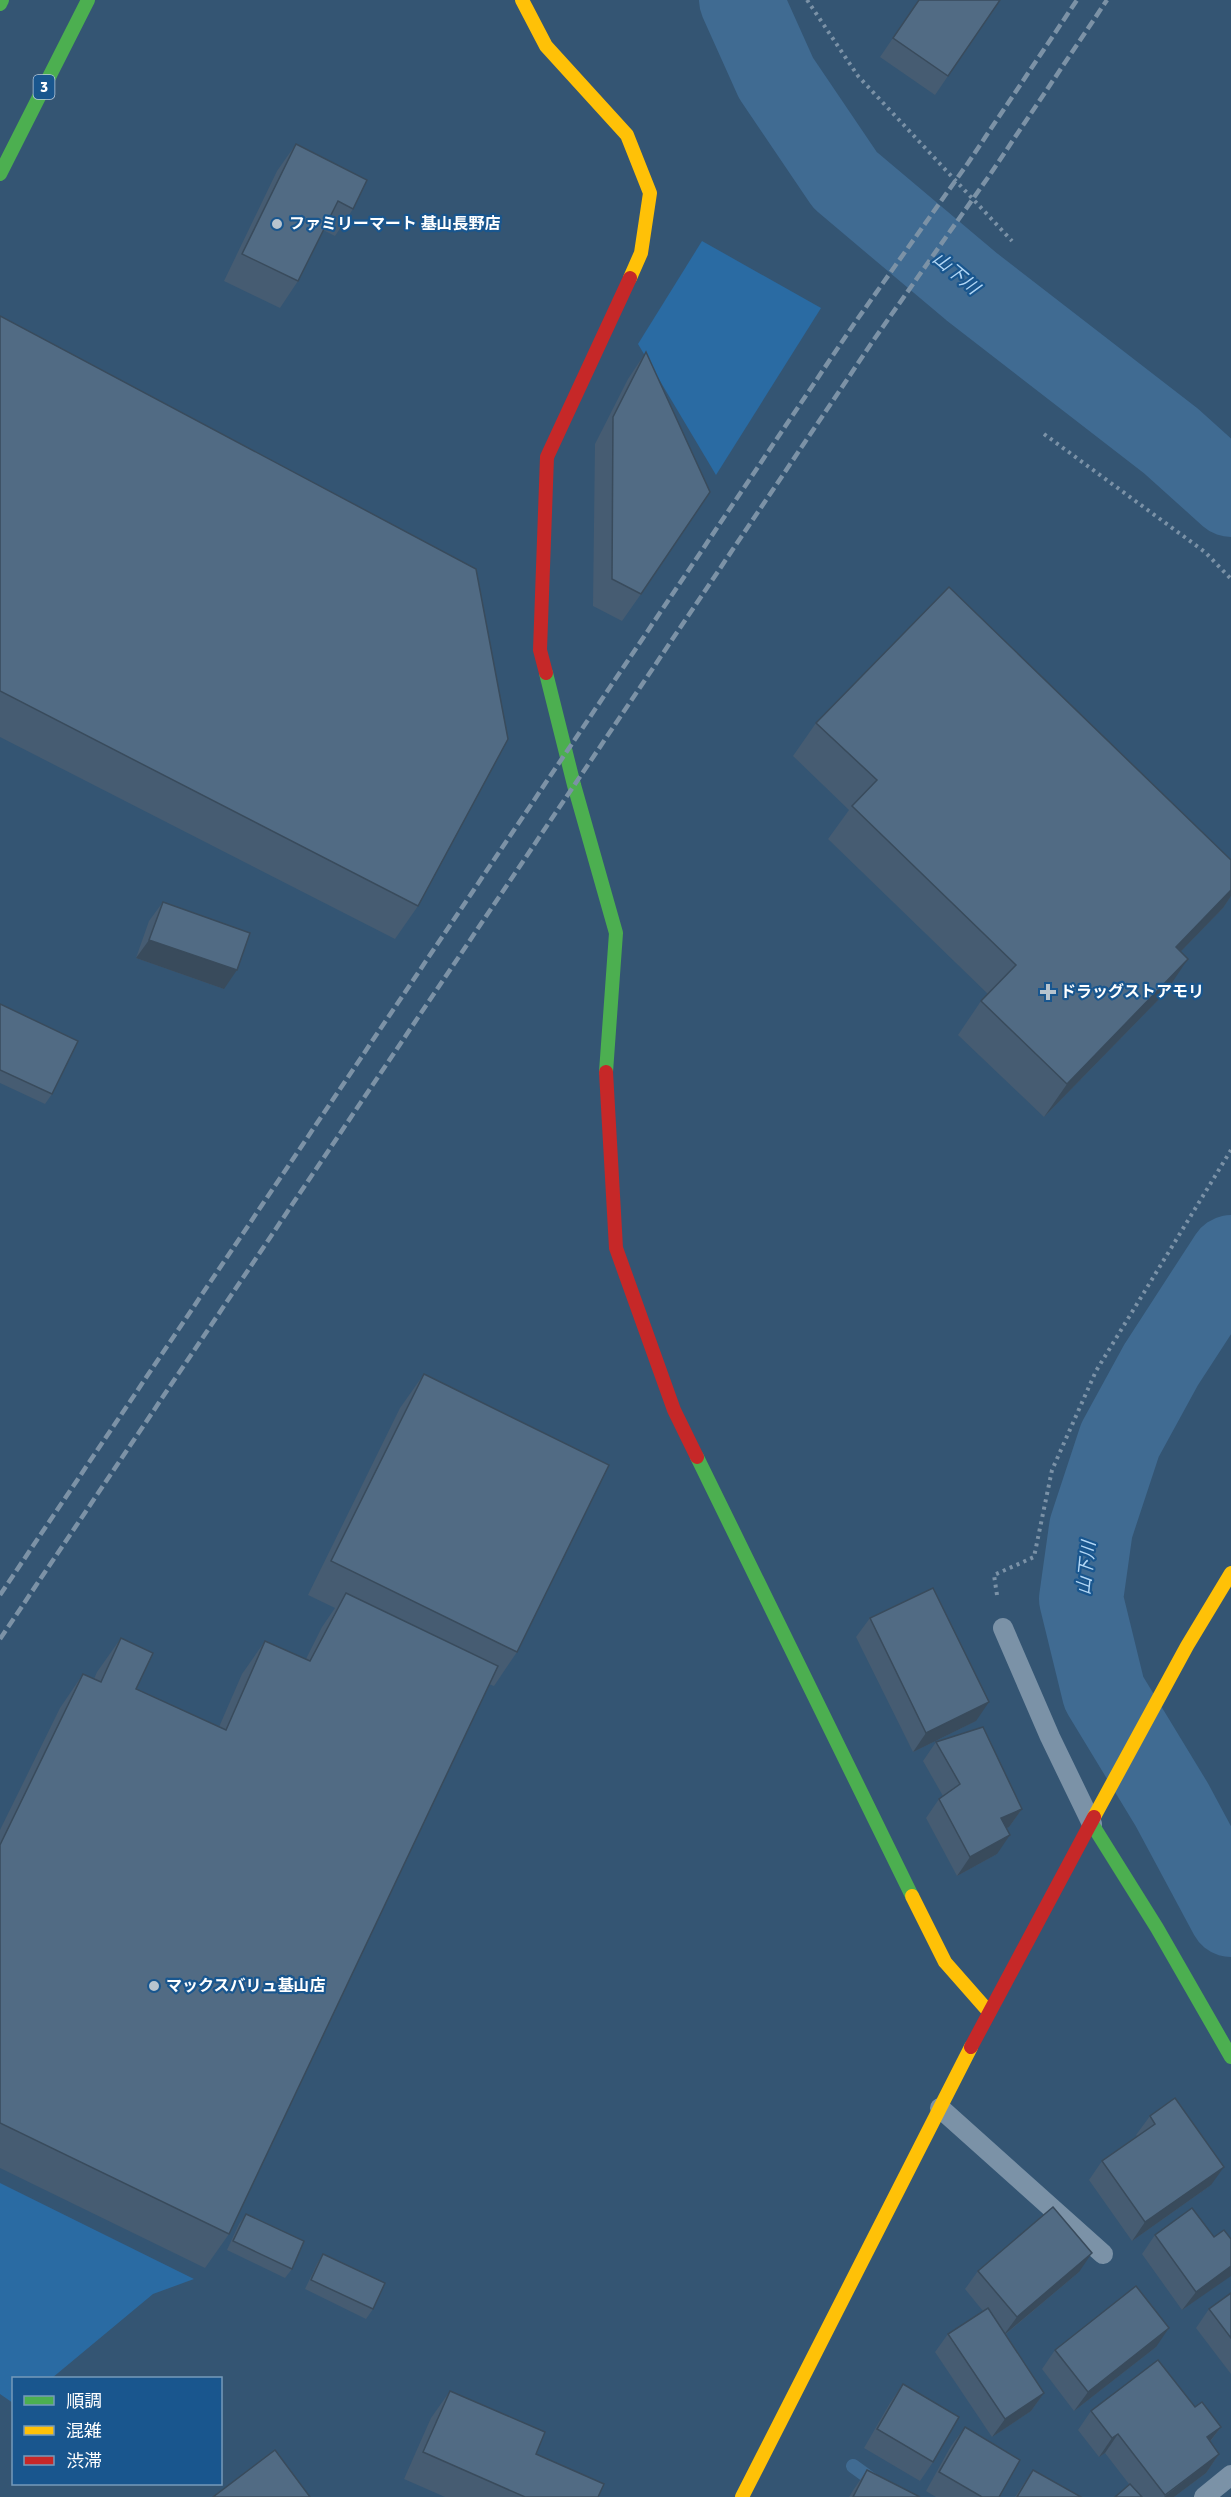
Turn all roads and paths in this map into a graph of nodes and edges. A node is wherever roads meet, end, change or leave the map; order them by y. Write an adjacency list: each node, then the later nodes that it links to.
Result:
1 (88, 0): 4 (main road, 3)
2 (522, 0): 12 (main road)
3 (807, 0): 5 (path)
4 (0, 174)
5 (1012, 241)
6 (1044, 434): 7 (path)
7 (1231, 579)
8 (1231, 1150): 10 (path)
9 (1231, 1573): 11 (main road)
10 (1003, 1628): 11 (lane)
11 (1092, 1824): 12 (main road); 13 (main road)
12 (989, 2012): 14 (main road)
13 (1231, 2057)
14 (940, 2108): 15 (lane); 17 (main road)
15 (1103, 2254)
16 (1231, 2475): 18 (lane)
17 (742, 2497)
18 (1203, 2497)

